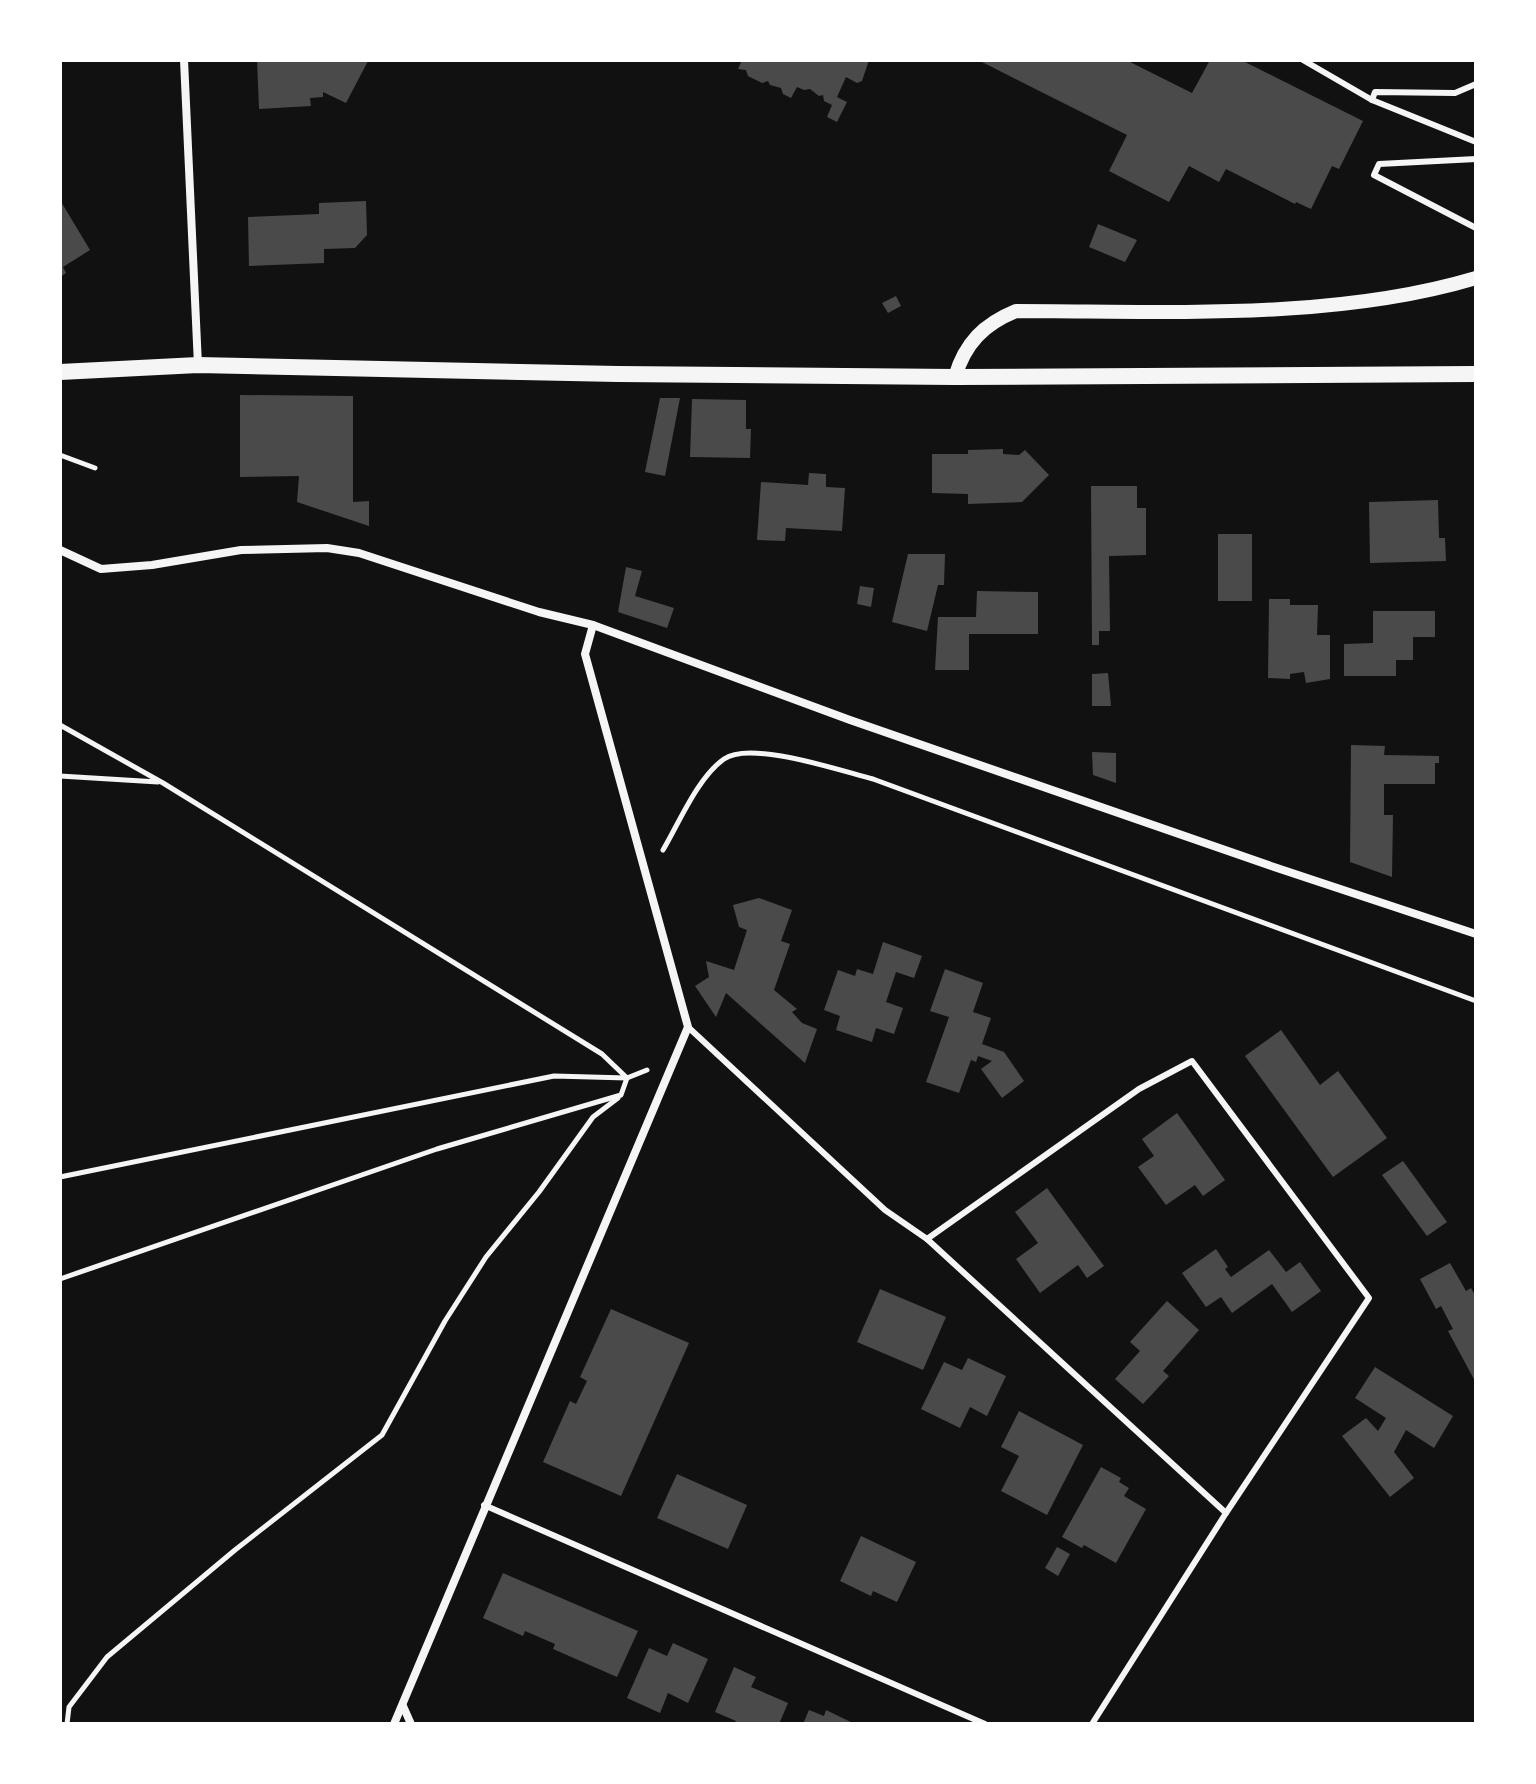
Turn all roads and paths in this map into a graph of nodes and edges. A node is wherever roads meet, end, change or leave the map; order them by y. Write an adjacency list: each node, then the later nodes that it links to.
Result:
1 (184, 60): 9 (street)
2 (1303, 60): 4 (lane)
3 (1476, 84): 4 (lane)
4 (1372, 100): 5 (lane)
5 (1476, 142)
6 (1476, 159): 7 (lane)
7 (1476, 228)
8 (1476, 278): 12 (street)
9 (198, 365): 10 (main road); 12 (main road)
10 (60, 372)
11 (1476, 374): 12 (main road)
12 (955, 377)
13 (60, 455): 14 (path)
14 (95, 468)
15 (60, 550): 16 (street)
16 (593, 625): 20 (street); 21 (street)
17 (60, 725): 19 (path)
18 (60, 776): 19 (path)
19 (163, 783): 25 (path)
20 (648, 877): 22 (path); 23 (street)
21 (1476, 934)
22 (1476, 1001)
23 (688, 1027): 24 (street); 28 (lane)
24 (673, 1059): 25 (path); 30 (street)
25 (627, 1078): 26 (path); 27 (path)
26 (621, 1095): 29 (path); 33 (path)
27 (60, 1177)
28 (927, 1239): 31 (lane); 31 (lane)
29 (60, 1279)
30 (484, 1505): 32 (street); 36 (lane)
31 (1226, 1513): 37 (lane)
32 (403, 1706): 34 (street); 35 (street)
33 (67, 1724)
34 (394, 1724)
35 (411, 1724)
36 (985, 1724)
37 (1092, 1724)

